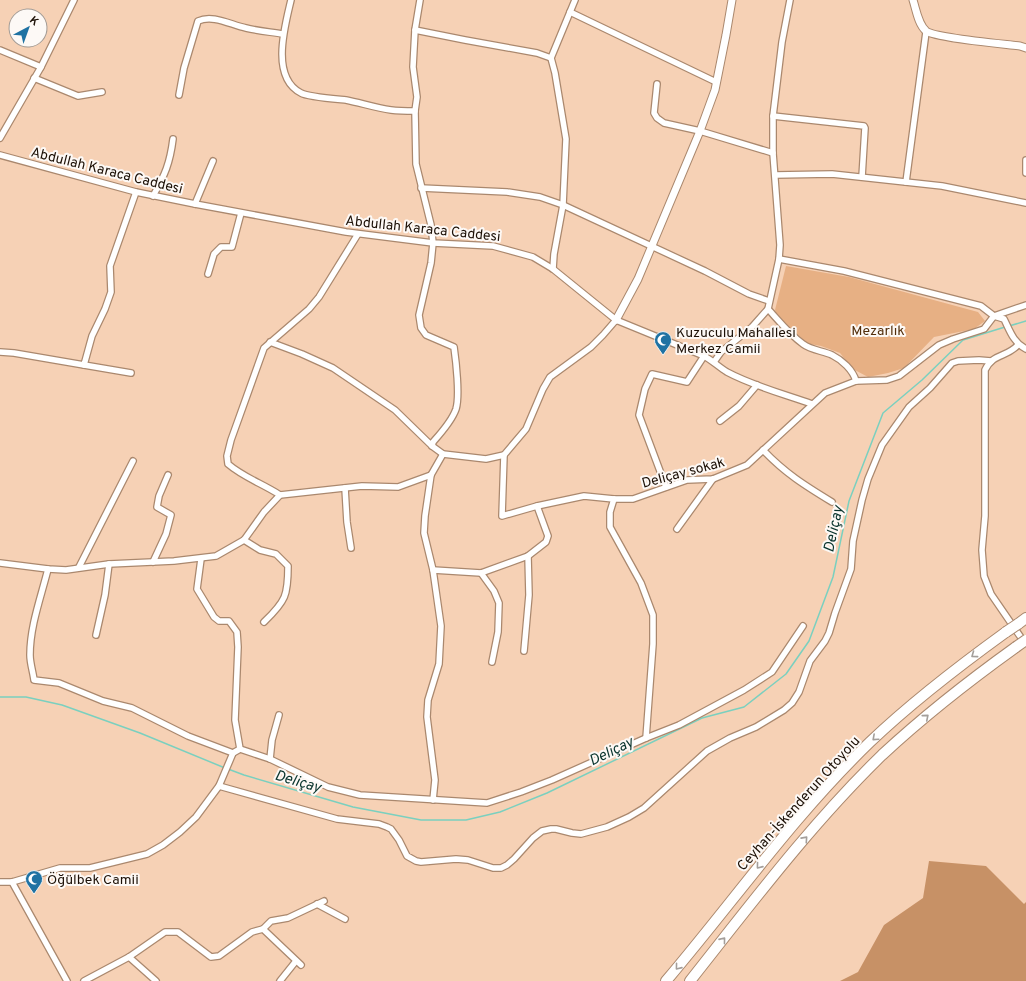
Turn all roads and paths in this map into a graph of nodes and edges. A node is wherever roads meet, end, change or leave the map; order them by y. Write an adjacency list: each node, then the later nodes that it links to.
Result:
1 (291, 0): 11 (street)
2 (420, 0): 9 (street)
3 (575, 0): 8 (street)
4 (732, 0): 17 (street)
5 (790, 0): 22 (street)
6 (913, 0): 10 (street)
7 (72, 1): 15 (street)
8 (570, 12): 14 (street); 17 (street)
9 (415, 30): 14 (street); 21 (street)
10 (926, 32): 12 (street); 33 (street)
11 (283, 34): 20 (street); 21 (street)
12 (1026, 48)
13 (0, 50): 15 (street)
14 (551, 58): 39 (street)
15 (41, 67): 16 (street)
16 (34, 78): 19 (street); 24 (street)
17 (716, 82): 23 (street)
18 (657, 84): 23 (street)
19 (102, 92)
20 (179, 95)
21 (415, 111): 34 (street)
22 (773, 116): 26 (street); 32 (street)
23 (700, 131): 26 (street); 43 (street)
24 (0, 138)
25 (173, 139): 36 (street)
26 (773, 153): 31 (street)
27 (0, 155): 35 (street, Abdullah Karaca Caddesi)
28 (1026, 160): 30 (street)
29 (213, 161): 38 (street)
30 (1026, 173)
31 (775, 175): 32 (street); 44 (street)
32 (862, 177): 33 (street)
33 (906, 182): 37 (street)
34 (421, 188): 39 (street); 42 (street)
35 (136, 192): 36 (street, Abdullah Karaca Caddesi); 59 (street)
36 (153, 196): 38 (street, Abdullah Karaca Caddesi)
37 (1026, 203)
38 (195, 204): 40 (street, Abdullah Karaca Caddesi)
39 (563, 205): 43 (street); 45 (street)
40 (241, 213): 41 (street, Abdullah Karaca Caddesi); 46 (street)
41 (358, 234): 42 (street, Abdullah Karaca Caddesi); 52 (street)
42 (433, 243): 45 (street, Abdullah Karaca Caddesi); 65 (street)
43 (652, 246): 47 (street); 51 (street)
44 (779, 259): 47 (street); 50 (street)
45 (553, 269): 51 (street, Abdullah Karaca Caddesi)
46 (208, 274)
47 (769, 301): 49 (street)
48 (1026, 305): 50 (street)
49 (768, 309): 58 (street); 61 (street)
50 (994, 316): 53 (street); 61 (street, Deliçay sokak)
51 (616, 320): 56 (street, Abdullah Karaca Caddesi); 68 (street)
52 (270, 342): 65 (street); 75 (street)
53 (1018, 344): 54 (street); 57 (street)
54 (1026, 349)
55 (0, 352): 59 (street)
56 (704, 356): 58 (street, Abdullah Karaca Caddesi); 73 (street)
57 (991, 361): 96 (street); 104 (street)
58 (714, 362): 62 (street, Abdullah Karaca Caddesi)
59 (84, 365): 60 (street)
60 (131, 372)
61 (856, 381): 63 (street, Deliçay sokak)
62 (757, 385): 63 (street, Abdullah Karaca Caddesi); 64 (street)
63 (812, 404): 66 (street, Deliçay sokak)
64 (720, 421)
65 (432, 446): 67 (street)
66 (763, 450): 72 (street, Deliçay sokak); 77 (street)
67 (443, 454): 68 (street); 71 (street)
68 (504, 455): 78 (street, Deliçay sokak)
69 (133, 461): 87 (street)
70 (168, 475): 84 (street)
71 (431, 475): 74 (street); 89 (street)
72 (713, 479): 73 (street, Deliçay sokak); 79 (street)
73 (666, 487): 76 (street, Deliçay sokak)
74 (345, 488): 75 (street); 81 (street)
75 (280, 495): 80 (street)
76 (614, 499): 78 (street, Deliçay sokak); 100 (street)
77 (832, 502)
78 (537, 506): 82 (street)
79 (677, 529)
80 (244, 540): 83 (street); 92 (street)
81 (351, 548)
82 (528, 556): 90 (street); 97 (street)
83 (201, 559): 84 (street); 101 (street)
84 (154, 562): 86 (street)
85 (0, 563): 88 (street)
86 (109, 564): 87 (street); 94 (street)
87 (79, 568): 88 (street)
88 (48, 569): 102 (street)
89 (434, 570): 90 (street); 105 (street)
90 (481, 572): 98 (street)
91 (1022, 621): 119 (highway, Ceyhan-İskenderun Otoyolu, one-way to 119, bridge)
92 (264, 622)
93 (803, 626): 100 (street)
94 (96, 635)
95 (1026, 640): 96 (highway, Ceyhan-İskenderun Otoyolu, bridge)
96 (1021, 646): 120 (highway, Ceyhan-İskenderun Otoyolu, one-way to 96)
97 (524, 651)
98 (492, 662)
99 (279, 715): 103 (street)
100 (646, 738): 105 (street)
101 (240, 749): 102 (street); 103 (street)
102 (232, 756): 104 (street)
103 (270, 759): 105 (street)
104 (219, 786): 107 (street)
105 (434, 800)
106 (0, 882): 107 (street)
107 (12, 882): 115 (street)
108 (324, 901): 109 (street)
109 (317, 904): 110 (street); 111 (street)
110 (345, 919)
111 (263, 929): 112 (street); 113 (street)
112 (129, 957): 116 (street); 117 (street)
113 (296, 960): 114 (street); 118 (street)
114 (301, 965)
115 (67, 981)
116 (84, 981)
117 (156, 981)
118 (280, 981)
119 (666, 981)
120 (690, 981)

